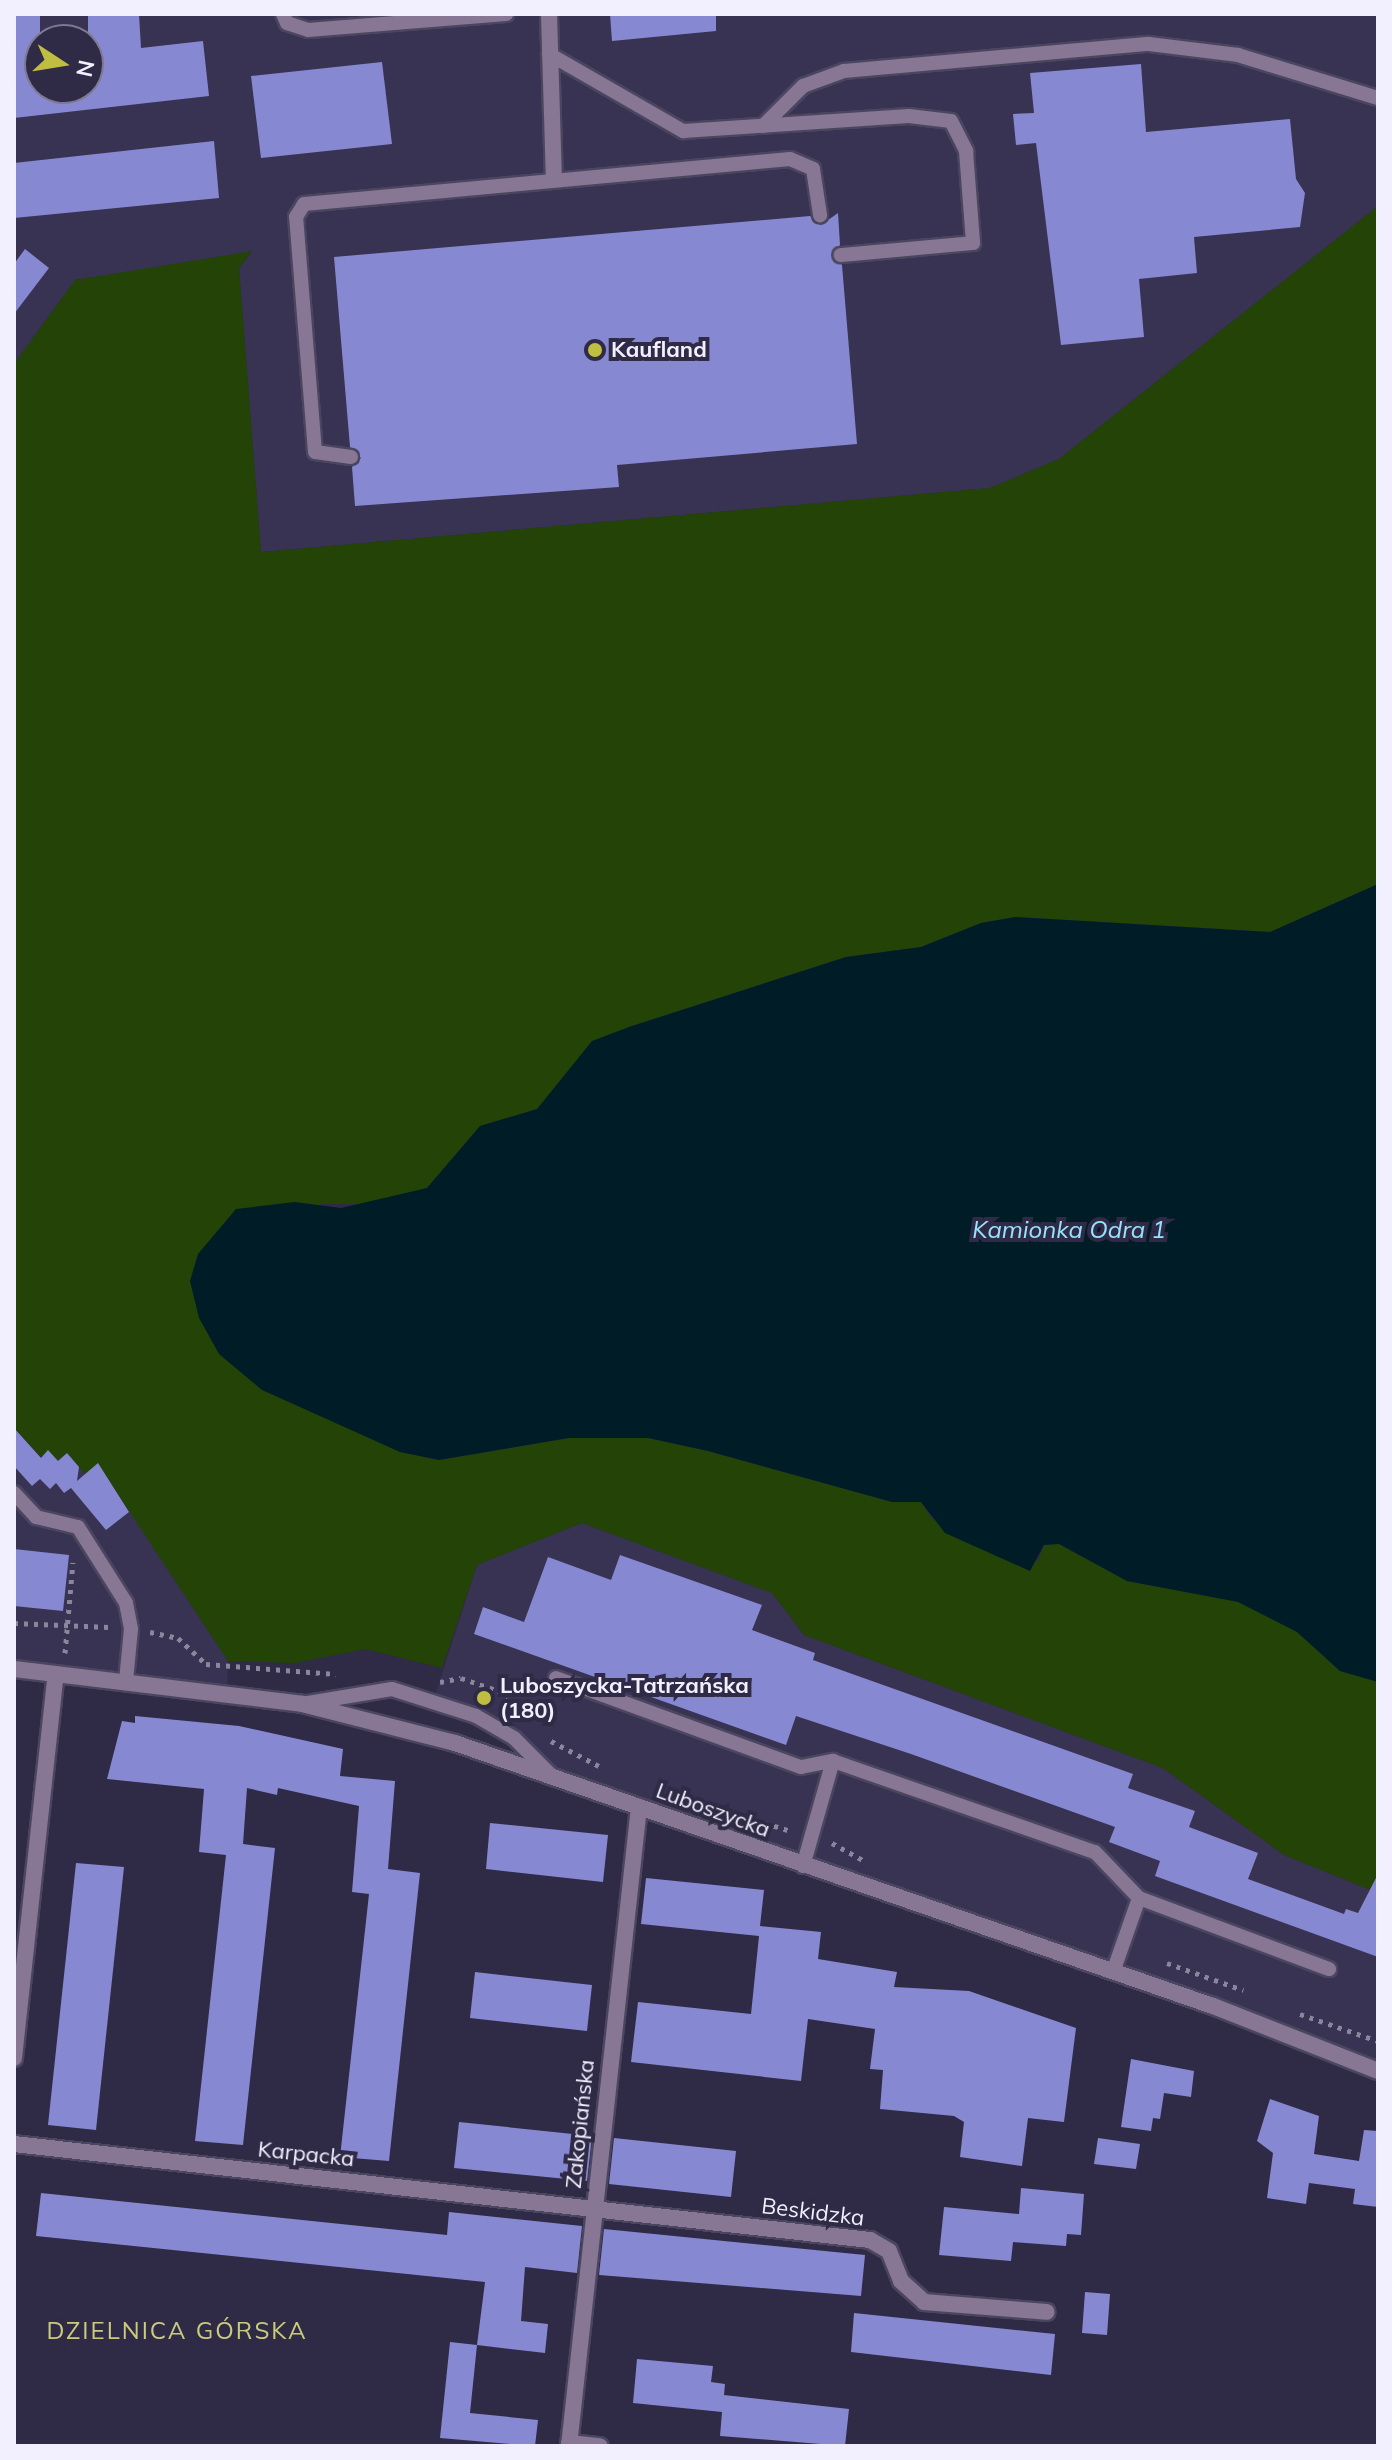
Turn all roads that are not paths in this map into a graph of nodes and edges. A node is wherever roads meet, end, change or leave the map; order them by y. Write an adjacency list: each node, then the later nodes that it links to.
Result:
1 (283, 14): 2 (lane)
2 (506, 14)
3 (549, 14): 4 (street)
4 (549, 54): 6 (lane); 7 (street)
5 (1378, 98): 6 (lane)
6 (763, 126): 9 (lane)
7 (554, 178): 8 (lane); 10 (lane)
8 (820, 215)
9 (841, 255)
10 (351, 457)
11 (14, 1493): 15 (lane)
12 (14, 1669): 13 (street, Luboszycka)
13 (56, 1674): 15 (street, Luboszycka); 24 (street)
14 (556, 1678): 17 (lane)
15 (126, 1681): 16 (street, Luboszycka)
16 (302, 1704): 18 (street, Luboszycka); 18 (lane)
17 (833, 1761): 20 (lane); 21 (lane)
18 (552, 1776): 19 (street, Luboszycka)
19 (639, 1807): 20 (street, Luboszycka); 27 (street, Zakopiańska)
20 (803, 1866): 23 (street, Luboszycka)
21 (1139, 1898): 22 (lane); 23 (lane)
22 (1329, 1969)
23 (1113, 1972): 25 (street, Luboszycka)
24 (14, 2058)
25 (1378, 2071)
26 (14, 2144): 27 (street, Karpacka)
27 (593, 2208): 28 (street, Beskidzka); 29 (street, Zakopiańska)
28 (1047, 2312)
29 (569, 2444): 30 (street)
30 (600, 2446)

